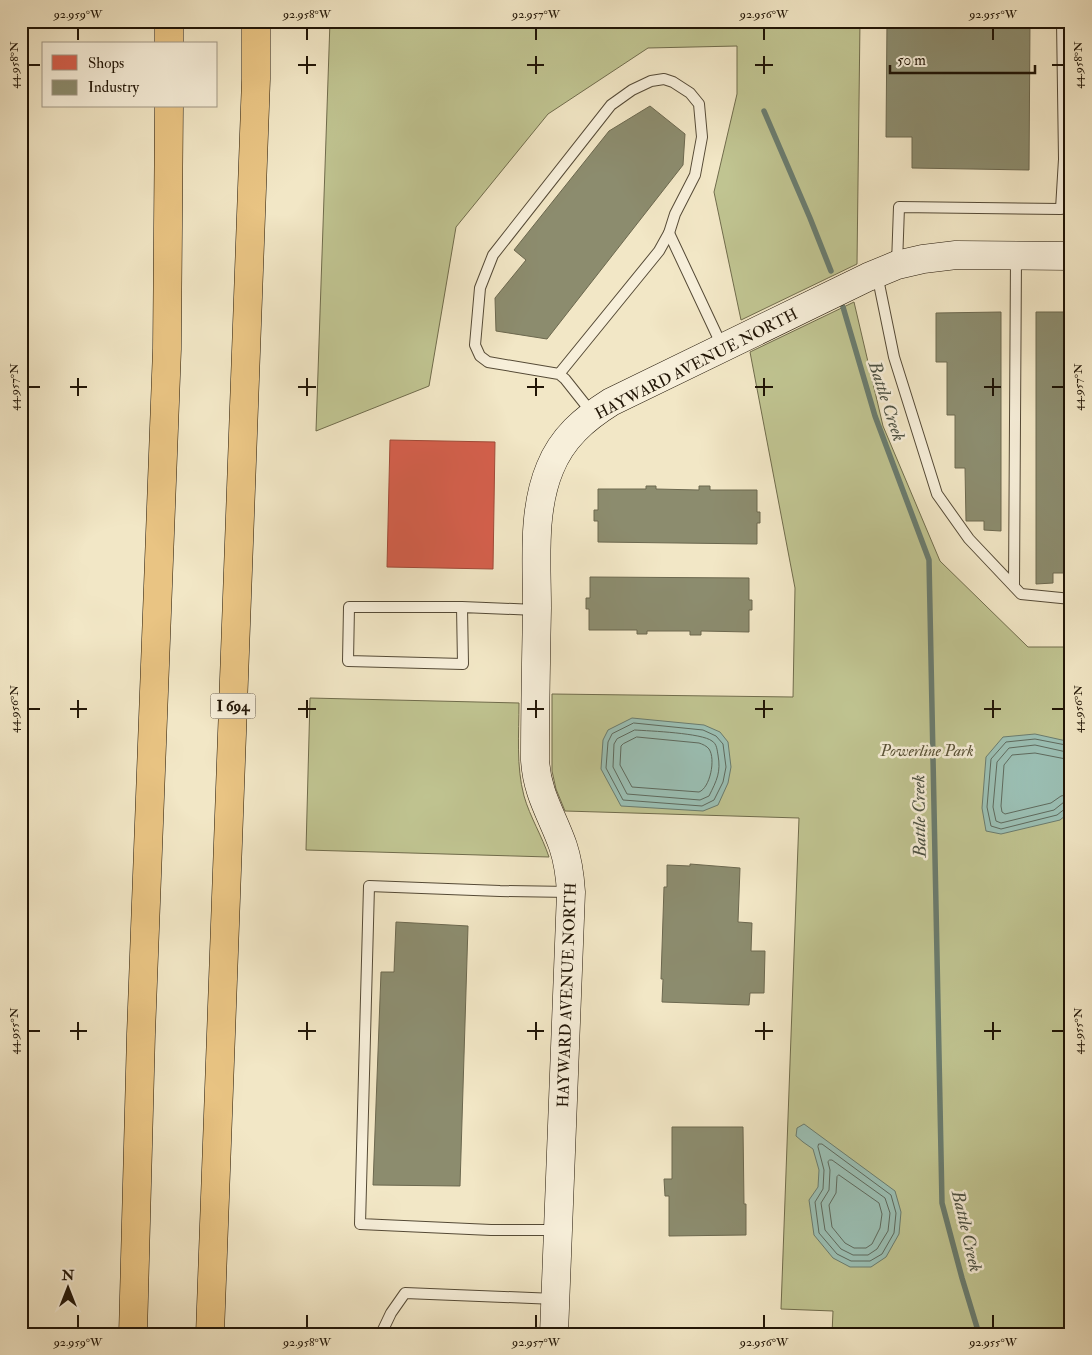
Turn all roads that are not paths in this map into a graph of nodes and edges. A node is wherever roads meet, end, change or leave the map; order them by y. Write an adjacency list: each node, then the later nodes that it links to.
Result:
1 (169, 21): 5 (highway)
2 (256, 21): 6 (highway, I 694)
3 (262, 21): 6 (highway)
4 (1062, 21): 8 (lane)
5 (169, 42)
6 (256, 79): 24 (highway, I 694)
7 (168, 108): 23 (highway)
8 (1067, 159): 12 (lane)
9 (669, 233): 13 (lane); 14 (lane); 14 (lane)
10 (1016, 256): 11 (street, HAYWARD AVENUE NORTH); 12 (street, HAYWARD AVENUE NORTH); 16 (lane)
11 (1071, 256)
12 (887, 269): 13 (street, HAYWARD AVENUE NORTH); 16 (lane)
13 (722, 347): 15 (street, HAYWARD AVENUE NORTH)
14 (559, 374): 15 (lane)
15 (592, 414): 19 (street, HAYWARD AVENUE NORTH)
16 (1014, 586): 17 (lane)
17 (1071, 599)
18 (462, 607): 18 (lane); 19 (lane)
19 (537, 610): 20 (street, HAYWARD AVENUE NORTH)
20 (571, 892): 21 (street, HAYWARD AVENUE NORTH); 21 (lane)
21 (558, 1230): 22 (street, HAYWARD AVENUE NORTH)
22 (556, 1299): 25 (lane); 26 (street, HAYWARD AVENUE NORTH)
23 (134, 1334)
24 (210, 1334)
25 (381, 1334)
26 (554, 1334)

